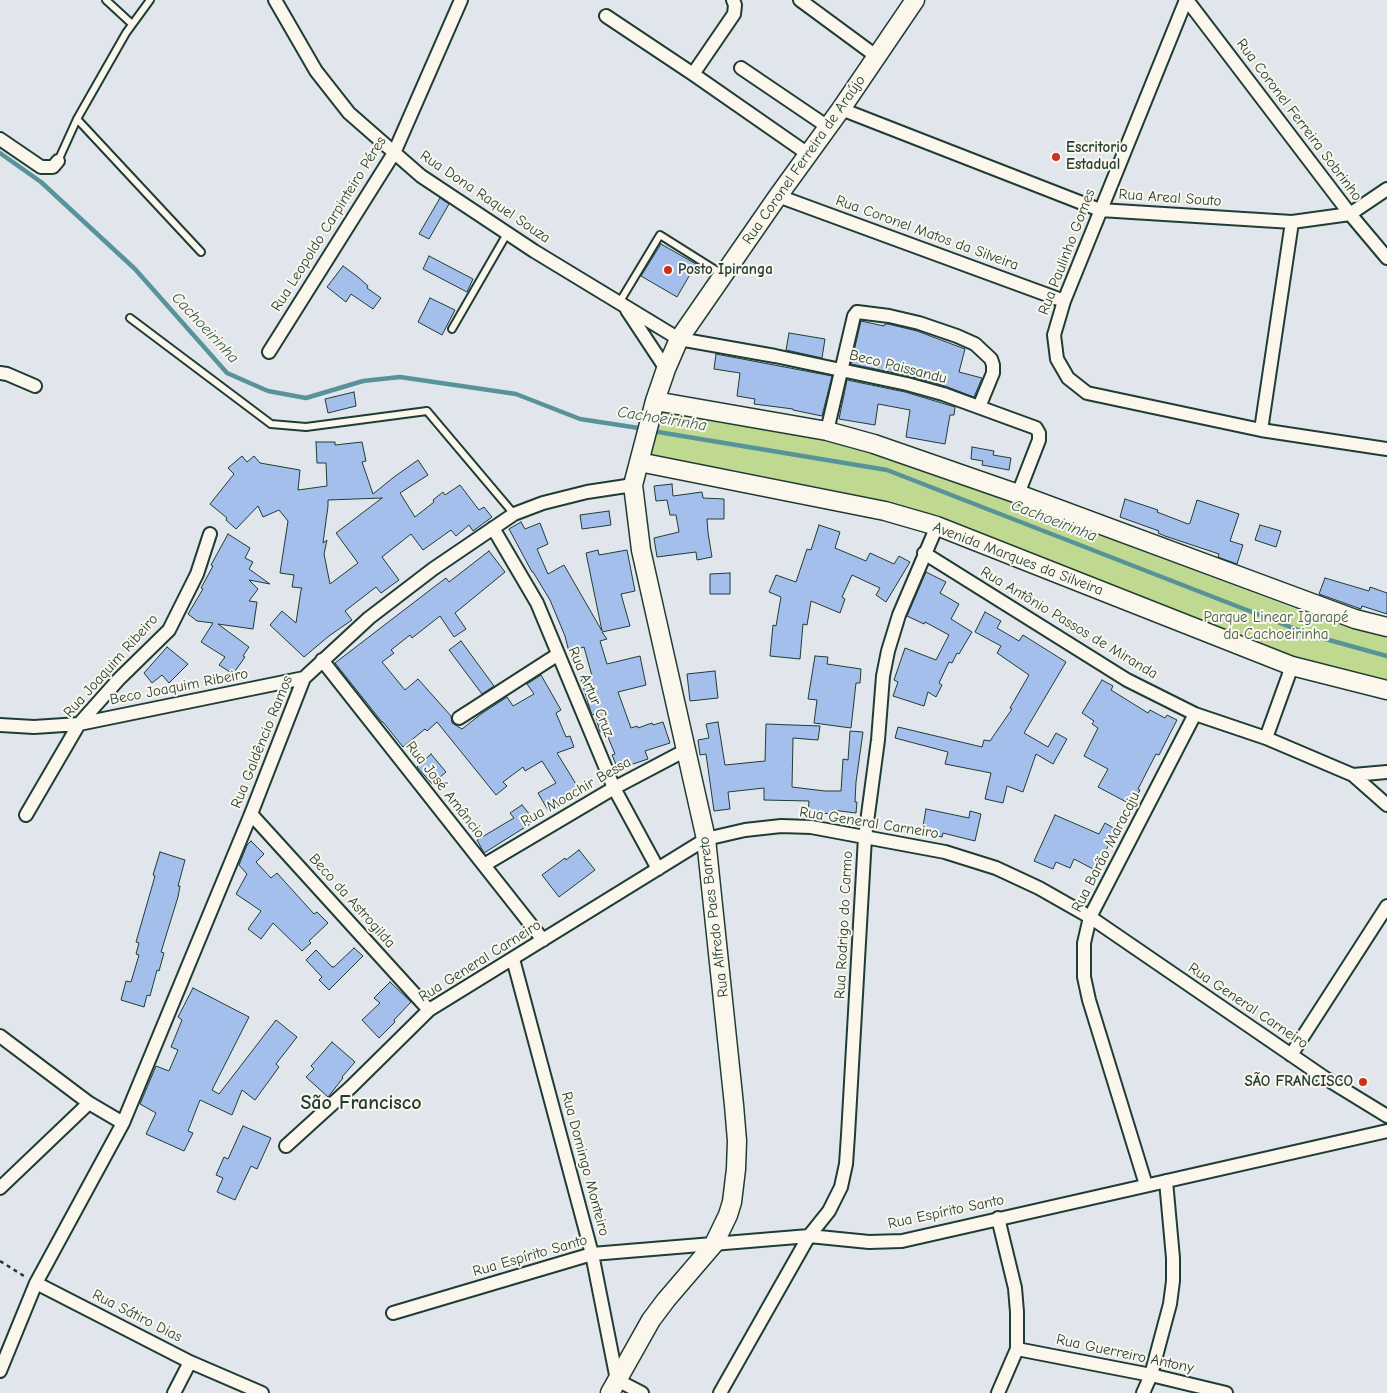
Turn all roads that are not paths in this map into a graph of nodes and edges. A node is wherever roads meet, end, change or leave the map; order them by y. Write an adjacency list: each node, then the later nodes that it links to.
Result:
1 (106, 0): 10 (lane)
2 (150, 0): 10 (lane)
3 (274, 0): 18 (street, Rua Dona Raquel Souza)
4 (461, 0): 18 (street, Rua Leopoldo Carpinteiro Péres)
5 (733, 0): 13 (street)
6 (800, 0): 11 (street)
7 (915, 0): 11 (street, Rua Coronel Ferreira de Araújo)
8 (1187, 0): 23 (street, Rua Paulinho Gomes); 24 (street, Rua Coronel Ferreira Sobrinho)
9 (606, 16): 13 (street)
10 (132, 24): 15 (lane)
11 (876, 56): 14 (street, Rua Coronel Ferreira de Araújo)
12 (741, 68): 16 (street)
13 (693, 74): 19 (street)
14 (841, 109): 16 (street, Rua Coronel Ferreira de Araújo); 23 (street, Rua Areal Souto)
15 (77, 118): 20 (lane); 27 (lane)
16 (828, 127): 19 (street, Rua Coronel Ferreira de Araújo)
17 (0, 139): 20 (street)
18 (394, 153): 26 (street, Rua Dona Raquel Souza); 35 (street, Rua Leopoldo Carpinteiro Péres)
19 (808, 154): 22 (street, Rua Coronel Ferreira de Araújo)
20 (58, 161)
21 (1387, 188): 24 (street, Rua Areal Souto)
22 (778, 196): 29 (street, Rua Coronel Ferreira de Araújo); 30 (street, Rua Coronel Matos da Silveira)
23 (1100, 210): 25 (street, Rua Areal Souto); 30 (street, Rua Paulinho Gomes)
24 (1350, 214): 25 (street, Rua Areal Souto); 28 (street, Rua Coronel Ferreira Sobrinho)
25 (1292, 222): 42 (street)
26 (508, 232): 31 (street, Rua Dona Raquel Souza); 33 (lane)
27 (202, 252)
28 (1387, 258)
29 (723, 275): 31 (lane); 34 (street, Rua Coronel Ferreira de Araújo)
30 (1064, 301): 42 (street, Rua Paulinho Gomes)
31 (622, 304): 34 (street, Rua Dona Raquel Souza); 36 (street, Rua Dona Raquel Souza)
32 (130, 318): 48 (lane)
33 (452, 329)
34 (679, 339): 36 (street, Rua Coronel Ferreira de Araújo); 37 (street, Beco Paissandu)
35 (269, 352)
36 (666, 368): 40 (street, Rua Coronel Ferreira de Araújo)
37 (842, 370): 41 (street, Beco Paissandu); 41 (street); 43 (street)
38 (0, 373): 39 (street)
39 (35, 386)
40 (653, 407): 43 (street); 45 (street, Rua Coronel Ferreira de Araújo)
41 (978, 407): 47 (street, Beco Paissandu)
42 (1261, 430): 44 (street, Rua Paulinho Gomes)
43 (827, 431): 47 (street)
44 (1387, 449)
45 (640, 458): 46 (street, Rua Alfredo Paes Barreto); 49 (street, Avenida Marques da Silveira)
46 (633, 486): 48 (street, Rua Galdêncio Ramos); 64 (street, Rua Alfredo Paes Barreto)
47 (1018, 494): 53 (street)
48 (514, 514): 50 (street, Rua Galdêncio Ramos)
49 (937, 526): 52 (street, Rua Rodrigo do Carmo); 56 (street, Avenida Marques da Silveira)
50 (493, 528): 54 (street, Rua Artur Cruz); 55 (street, Rua Galdêncio Ramos)
51 (210, 534): 61 (street, Rua Joaquim Ribeiro)
52 (924, 553): 59 (street, Rua Antônio Passos de Miranda); 71 (street, Rua Rodrigo do Carmo)
53 (1387, 627)
54 (557, 655): 60 (street); 67 (street, Rua Artur Cruz)
55 (322, 660): 57 (street, Rua Galdêncio Ramos); 73 (street, Rua José Amâncio)
56 (1292, 666): 58 (street, Avenida Marques da Silveira); 63 (street)
57 (304, 678): 61 (street, Beco Joaquim Ribeiro); 69 (street, Rua Galdêncio Ramos)
58 (1387, 690)
59 (1195, 714): 63 (street, Rua Antônio Passos de Miranda); 76 (street, Rua Barão Maracaju)
60 (459, 718)
61 (79, 724): 62 (street, Beco Joaquim Ribeiro); 70 (street, Rua Joaquim Ribeiro)
62 (0, 725)
63 (1266, 738): 66 (street, Rua Antônio Passos de Miranda)
64 (686, 750): 67 (street, Rua Moachir Bessa); 72 (street, Rua Alfredo Paes Barreto)
65 (1387, 772): 66 (street)
66 (1353, 775): 68 (street, Rua Antônio Passos de Miranda)
67 (614, 788): 73 (street, Rua Moachir Bessa); 74 (street, Rua Artur Cruz)
68 (1387, 805)
69 (250, 814): 79 (street, Beco da Astrogilda); 84 (street, Rua Galdêncio Ramos)
70 (26, 815)
71 (865, 837): 72 (street, Rua General Carneiro); 76 (street, Rua General Carneiro); 91 (street, Rua Rodrigo do Carmo)
72 (706, 838): 74 (street, Rua General Carneiro); 92 (street, Rua Alfredo Paes Barreto)
73 (484, 865): 77 (street, Rua José Amâncio)
74 (658, 869): 77 (street, Rua General Carneiro)
75 (1387, 906): 81 (street)
76 (1090, 917): 81 (street, Rua General Carneiro); 88 (street, Rua Barão Maracaju)
77 (543, 940): 78 (street, Rua General Carneiro)
78 (513, 959): 79 (street, Rua General Carneiro); 93 (street, Rua Domingo Monteiro)
79 (430, 1010): 86 (street, Rua General Carneiro)
80 (0, 1036): 82 (street)
81 (1291, 1055): 83 (street, Rua General Carneiro)
82 (89, 1103): 84 (street); 89 (street)
83 (1387, 1116)
84 (124, 1123): 94 (street, Rua Galdêncio Ramos)
85 (1387, 1131): 87 (street, Rua Espírito Santo)
86 (286, 1146)
87 (1166, 1181): 88 (street, Rua Espírito Santo); 99 (street)
88 (1146, 1185): 90 (street, Rua Espírito Santo)
89 (0, 1188)
90 (998, 1218): 91 (street, Rua Espírito Santo); 96 (street)
91 (809, 1236): 92 (street, Rua Espírito Santo); 105 (street, Rua Rodrigo do Carmo)
92 (714, 1244): 93 (street, Rua Espírito Santo); 100 (street, Rua Alfredo Paes Barreto)
93 (592, 1254): 95 (street, Rua Espírito Santo); 100 (street, Rua Domingo Monteiro)
94 (36, 1283): 97 (street, Rua Sátiro Dias); 98 (street, Rua Galdêncio Ramos)
95 (392, 1313)
96 (1017, 1349): 99 (street, Rua Guerreiro Antony); 106 (street)
97 (190, 1362): 102 (street); 103 (street, Rua Sátiro Dias)
98 (0, 1371)
99 (1151, 1375): 101 (street, Rua Guerreiro Antony); 107 (street)
100 (614, 1386): 104 (street)
101 (1219, 1392)
102 (174, 1393)
103 (262, 1393)
104 (642, 1393)
105 (720, 1393)
106 (998, 1393)
107 (1143, 1393)

